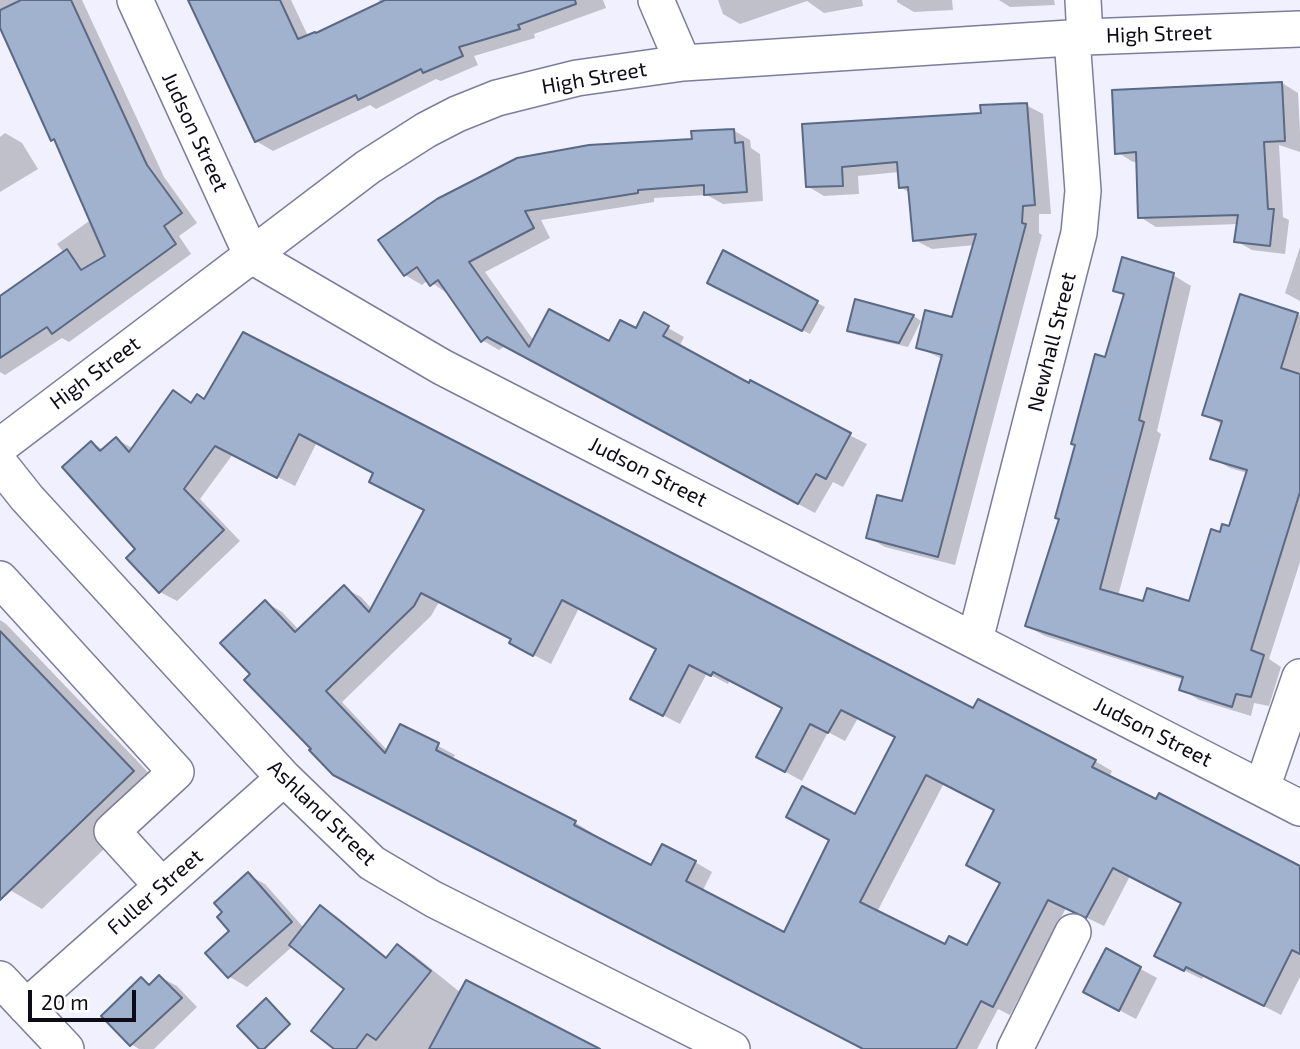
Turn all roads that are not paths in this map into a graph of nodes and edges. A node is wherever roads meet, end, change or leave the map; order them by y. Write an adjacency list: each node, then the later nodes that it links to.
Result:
1 (135, 0): 7 (street, Judson Street)
2 (656, 0): 6 (street)
3 (1083, 0): 5 (street, Newhall Street)
4 (1300, 29): 5 (street, High Street)
5 (1079, 37): 6 (street, High Street); 11 (street, Newhall Street)
6 (683, 64): 7 (street, High Street)
7 (252, 256): 8 (street, High Street); 11 (street, Judson Street)
8 (0, 446)
9 (0, 464): 13 (street, Ashland Street)
10 (0, 579): 16 (street)
11 (975, 640): 14 (street, Judson Street)
12 (1300, 677): 14 (street)
13 (284, 778): 16 (street, Fuller Street); 21 (street, Ashland Street)
14 (1262, 788): 15 (street, Judson Street)
15 (1300, 808)
16 (162, 886): 19 (street, Fuller Street)
17 (1073, 932): 22 (street)
18 (0, 979): 19 (street)
19 (26, 1007): 20 (street)
20 (65, 1049)
21 (732, 1049)
22 (1016, 1049)

